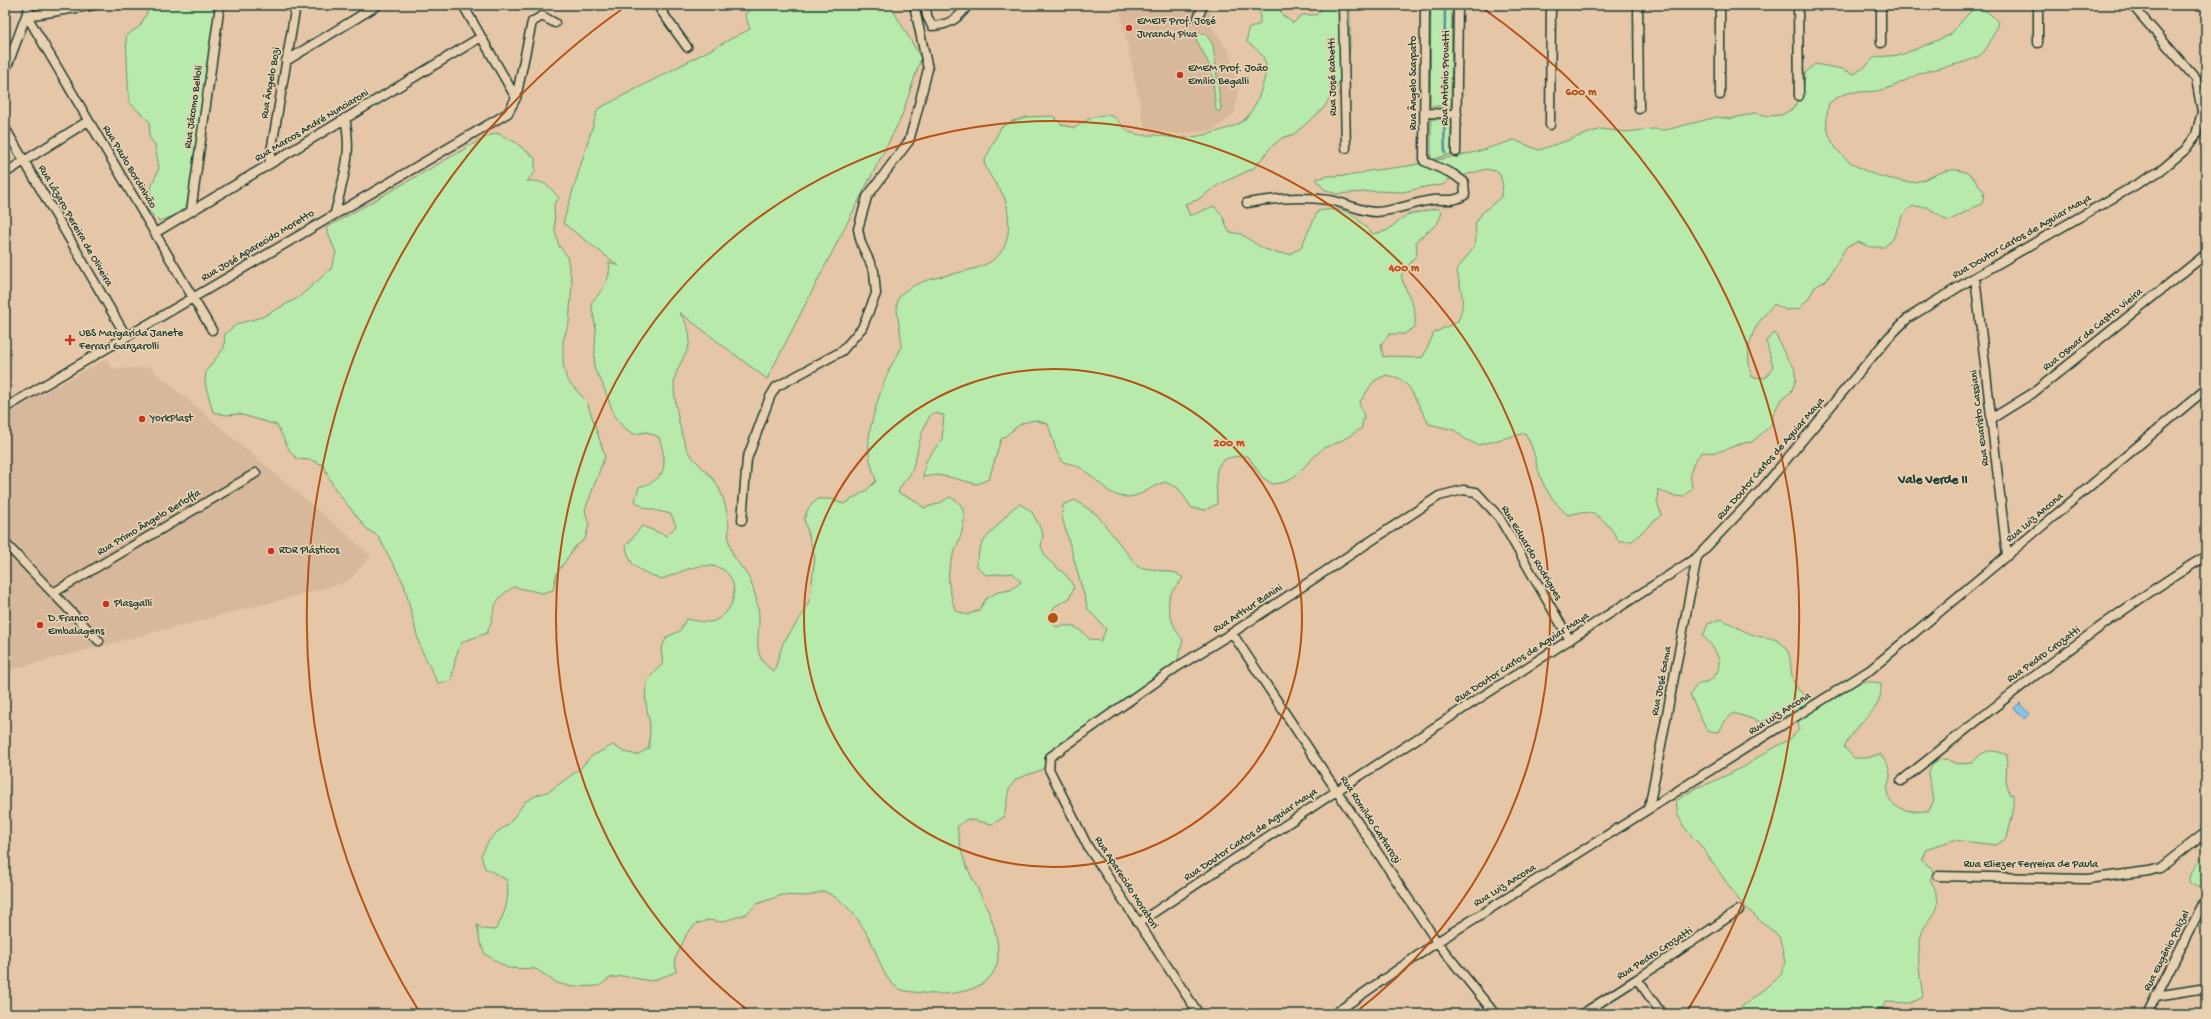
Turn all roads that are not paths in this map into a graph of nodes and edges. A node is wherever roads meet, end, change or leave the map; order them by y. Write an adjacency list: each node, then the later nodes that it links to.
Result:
1 (30, 5): 22 (street)
2 (95, 5): 22 (street)
3 (220, 5): 47 (street, Rua Jácomo Belloli)
4 (296, 5): 29 (street, Rua Ângelo Bozi)
5 (378, 5): 29 (street)
6 (463, 5): 25 (street)
7 (657, 5): 28 (street)
8 (914, 5): 60 (street)
9 (926, 5): 10 (street)
10 (968, 5)
11 (1203, 5): 23 (street)
12 (1343, 5): 41 (street, Rua José Rabetti)
13 (1425, 5): 35 (street, Rua Ângelo Scarpato)
14 (1458, 5): 36 (street, Rua Antônio Provatti)
15 (1550, 5): 39 (street)
16 (1638, 5): 34 (street)
17 (1720, 5): 31 (street)
18 (1798, 5): 32 (street)
19 (1881, 5): 26 (street)
20 (2038, 5): 27 (street)
21 (2132, 5): 51 (street, Rua Doutor Carlos de Aguiar Maya)
22 (27, 16): 30 (street); 38 (street, Rua Paulo Bordinhão)
23 (1198, 18)
24 (555, 23): 33 (street)
25 (481, 37): 33 (street); 37 (street, Rua Marcos André Nunciaroni)
26 (1881, 43)
27 (2038, 43)
28 (687, 47)
29 (286, 61): 44 (street, Rua Ângelo Bozi)
30 (5, 72)
31 (1720, 95)
32 (1799, 96)
33 (516, 98): 48 (street, Rua José Aparecido Moretto)
34 (1640, 109)
35 (1424, 113): 36 (street); 46 (street, Rua Ângelo Scarpato)
36 (1457, 114): 42 (street, Rua Antônio Provatti)
37 (345, 118): 44 (street, Rua Marcos André Nunciaroni); 48 (street)
38 (88, 121): 43 (street); 49 (street, Rua Paulo Bordinhão)
39 (1550, 125)
40 (5, 128): 43 (street, Rua Lázaro Pereira de Oliveira)
41 (1346, 148)
42 (1456, 152)
43 (25, 162): 45 (street); 54 (street, Rua Lázaro Pereira de Oliveira)
44 (269, 164): 47 (street, Rua Marcos André Nunciaroni)
45 (5, 173)
46 (1247, 203)
47 (191, 211): 49 (street, Rua Marcos André Nunciaroni)
48 (335, 213): 52 (street, Rua José Aparecido Moretto)
49 (155, 233): 52 (street, Rua Paulo Bordinhão)
50 (2206, 254): 57 (street, Rua Osmar de Castro Vieira)
51 (1975, 277): 57 (street, Rua Evaristo Cassiani); 64 (street, Rua Doutor Carlos de Aguiar Maya)
52 (193, 297): 53 (street, Rua Paulo Bordinhão); 54 (street, Rua José Aparecido Moretto)
53 (212, 330)
54 (126, 336): 56 (street, Rua José Aparecido Moretto)
55 (2206, 389): 62 (street, Rua Luiz Ancona)
56 (5, 408)
57 (1991, 419): 62 (street, Rua Evaristo Cassiani)
58 (256, 473): 65 (street, Rua Primo Ângelo Berloffa)
59 (1463, 490): 66 (street, Rua Arthur Zanini); 67 (street, Rua Eduardo Rodrigues)
60 (742, 520)
61 (5, 543): 65 (street)
62 (2007, 556): 72 (street, Rua Luiz Ancona)
63 (2206, 556): 70 (street, Rua Pedro Crozatti)
64 (1697, 557): 67 (street, Rua Doutor Carlos de Aguiar Maya); 72 (street, Rua José Gama)
65 (53, 593): 68 (street)
66 (1232, 633): 69 (street, Rua Arthur Zanini); 71 (street, Rua Romildo Cartarozi)
67 (1570, 640): 71 (street, Rua Doutor Carlos de Aguiar Maya)
68 (99, 641)
69 (1050, 757): 77 (street, Rua Aparecido Moratori)
70 (1901, 781)
71 (1338, 790): 77 (street, Rua Doutor Carlos de Aguiar Maya); 78 (street, Rua Romildo Cartarozi)
72 (1649, 808): 78 (street, Rua Luiz Ancona)
73 (2206, 832): 74 (street, Rua Eliezer Ferreira de Paula)
74 (1938, 876)
75 (2206, 898): 81 (street, Rua Eugênio Polizel)
76 (1739, 910): 79 (street, Rua Pedro Crozatti)
77 (1138, 923): 82 (street, Rua Aparecido Moratori)
78 (1438, 942): 83 (street, Rua Luiz Ancona); 84 (street, Rua Romildo Cartarozi)
79 (1637, 980): 85 (street, Rua Pedro Crozatti); 86 (street)
80 (2206, 988): 81 (street)
81 (2156, 996): 87 (street, Rua Eugênio Polizel)
82 (1199, 1014)
83 (1334, 1014)
84 (1495, 1014)
85 (1582, 1014)
86 (1662, 1014)
87 (2147, 1014)

